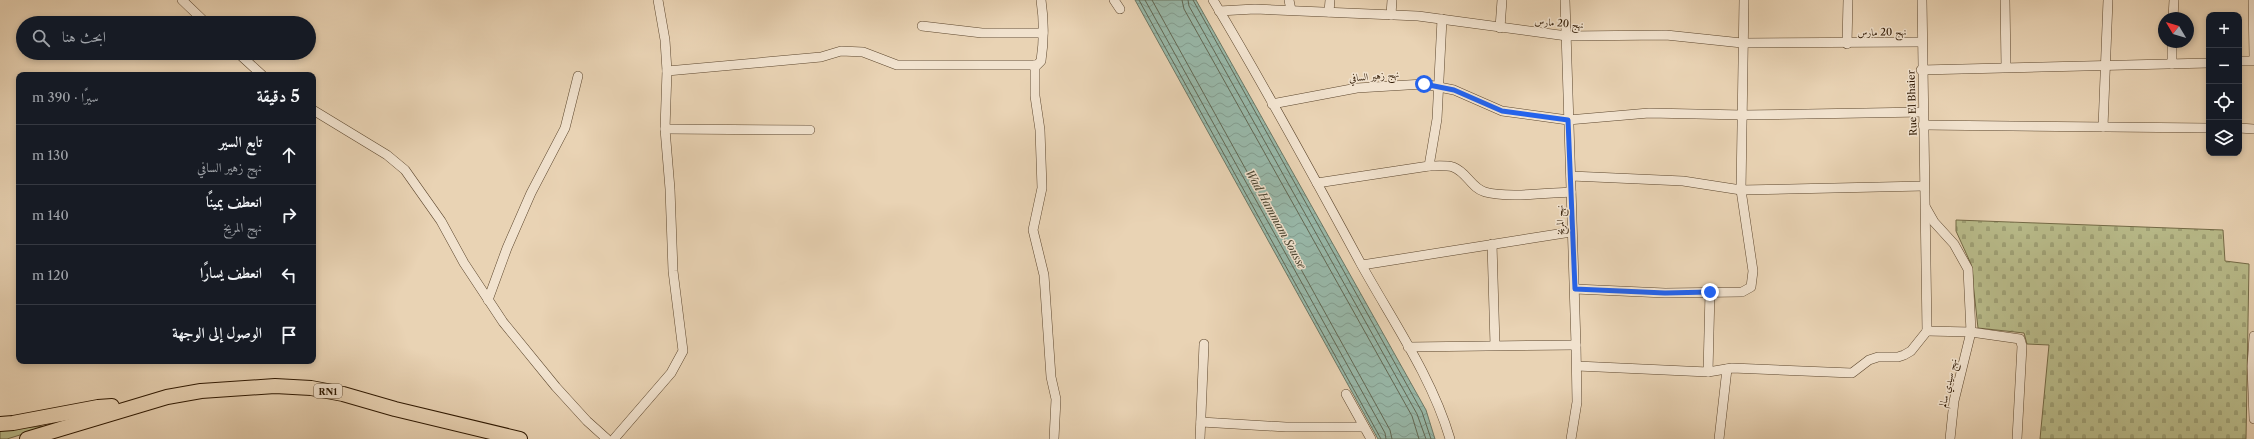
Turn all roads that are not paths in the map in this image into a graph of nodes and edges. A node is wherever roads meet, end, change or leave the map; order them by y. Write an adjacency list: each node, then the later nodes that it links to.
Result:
1 (182, 0): 23 (street)
2 (658, 0): 45 (street)
3 (1041, 0): 28 (street)
4 (1114, 0): 18 (street)
5 (1213, 0): 20 (street)
6 (1290, 0): 19 (street)
7 (1330, 0): 21 (street)
8 (1392, 0): 24 (street)
9 (1502, 0): 27 (street)
10 (1564, 0): 29 (street, نهج المريخ)
11 (1744, 0): 32 (street)
12 (1848, 0): 33 (street)
13 (1922, 0): 31 (street, Rue El Bhaier)
14 (2005, 0): 43 (street)
15 (2108, 0): 42 (street)
16 (2174, 0): 22 (street)
17 (2253, 0): 30 (street)
18 (1120, 9)
19 (1290, 10): 20 (street, نهج 20 مارس); 21 (street, نهج 20 مارس)
20 (1219, 11): 49 (street)
21 (1329, 12): 24 (street, نهج 20 مارس)
22 (2173, 12)
23 (199, 16)
24 (1391, 16): 25 (street, نهج 20 مارس)
25 (1442, 19): 27 (street, نهج 20 مارس); 48 (street)
26 (922, 26): 28 (street)
27 (1500, 28): 29 (street, نهج 20 مارس)
28 (1043, 33): 41 (street)
29 (1567, 36): 32 (street, نهج 20 مارس); 53 (street, نهج المريخ)
30 (2254, 38): 35 (street)
31 (1922, 42): 33 (street, نهج 20 مارس); 44 (street, Rue El Bhaier)
32 (1742, 43): 33 (street, نهج 20 مارس); 52 (street)
33 (1847, 44)
34 (2172, 48): 40 (street)
35 (2254, 57)
36 (246, 60): 46 (street)
37 (2254, 60): 38 (street)
38 (2242, 61)
39 (2206, 62): 40 (street)
40 (2172, 64): 42 (street)
41 (1035, 65): 45 (street); 95 (street)
42 (2105, 66): 43 (street); 55 (street)
43 (2006, 67): 44 (street)
44 (1922, 70): 51 (street, Rue El Bhaier)
45 (667, 71): 59 (street)
46 (259, 72)
47 (578, 76): 73 (street)
48 (1439, 87): 49 (street, نهج زهير السافي); 53 (street, نهج زهير السافي); 61 (street)
49 (1272, 104): 63 (street)
50 (316, 112): 73 (street)
51 (1923, 112): 52 (street, نهج زهير السافي); 54 (street, Rue El Bhaier)
52 (1743, 115): 53 (street, نهج زهير السافي); 65 (street)
53 (1568, 120): 62 (street, نهج المريخ)
54 (1923, 124): 55 (street); 64 (street, Rue El Bhaier)
55 (2103, 127): 56 (street)
56 (2206, 128)
57 (2242, 128): 58 (street)
58 (2254, 128)
59 (665, 129): 60 (street); 94 (street)
60 (810, 130)
61 (1429, 166): 63 (street); 66 (street)
62 (1571, 176): 65 (street); 66 (street, نهج المريخ)
63 (1317, 183): 70 (street)
64 (1924, 186): 65 (street); 67 (street, Rue El Bhaier)
65 (1741, 190): 72 (street)
66 (1571, 192): 68 (street, نهج المريخ)
67 (1925, 205): 74 (street, Rue El Bhaier); 75 (street, نهج سيدي سالم)
68 (1572, 232): 69 (street); 71 (street, نهج المريخ)
69 (1492, 244): 70 (street); 78 (street)
70 (1362, 265): 80 (street)
71 (1575, 289): 72 (street); 79 (street, نهج المريخ)
72 (1710, 292): 84 (street)
73 (488, 300): 93 (street)
74 (1927, 331): 75 (street); 83 (street)
75 (1971, 332): 101 (street, نهج سيدي سالم); 102 (street)
76 (2254, 336): 82 (street)
77 (1204, 344): 88 (street)
78 (1495, 345): 79 (street); 80 (street)
79 (1576, 345): 81 (street, نهج المريخ)
80 (1408, 347): 98 (street)
81 (1577, 366): 84 (street); 99 (street, نهج المريخ)
82 (2253, 366): 87 (street)
83 (1727, 369): 84 (street); 100 (street)
84 (1708, 372)
85 (1346, 394): 90 (street)
86 (132, 406): 89 (main road, RN1); 91 (main road, RN1); 92 (main road, RN1)
87 (2254, 419)
88 (1201, 422): 90 (street); 96 (street)
89 (0, 424)
90 (1364, 427): 97 (street)
91 (28, 439)
92 (520, 439)
93 (607, 439)
94 (614, 439)
95 (1054, 439)
96 (1200, 439)
97 (1371, 439)
98 (1450, 439)
99 (1571, 439)
100 (1720, 439)
101 (1950, 439)
102 (2017, 439)

